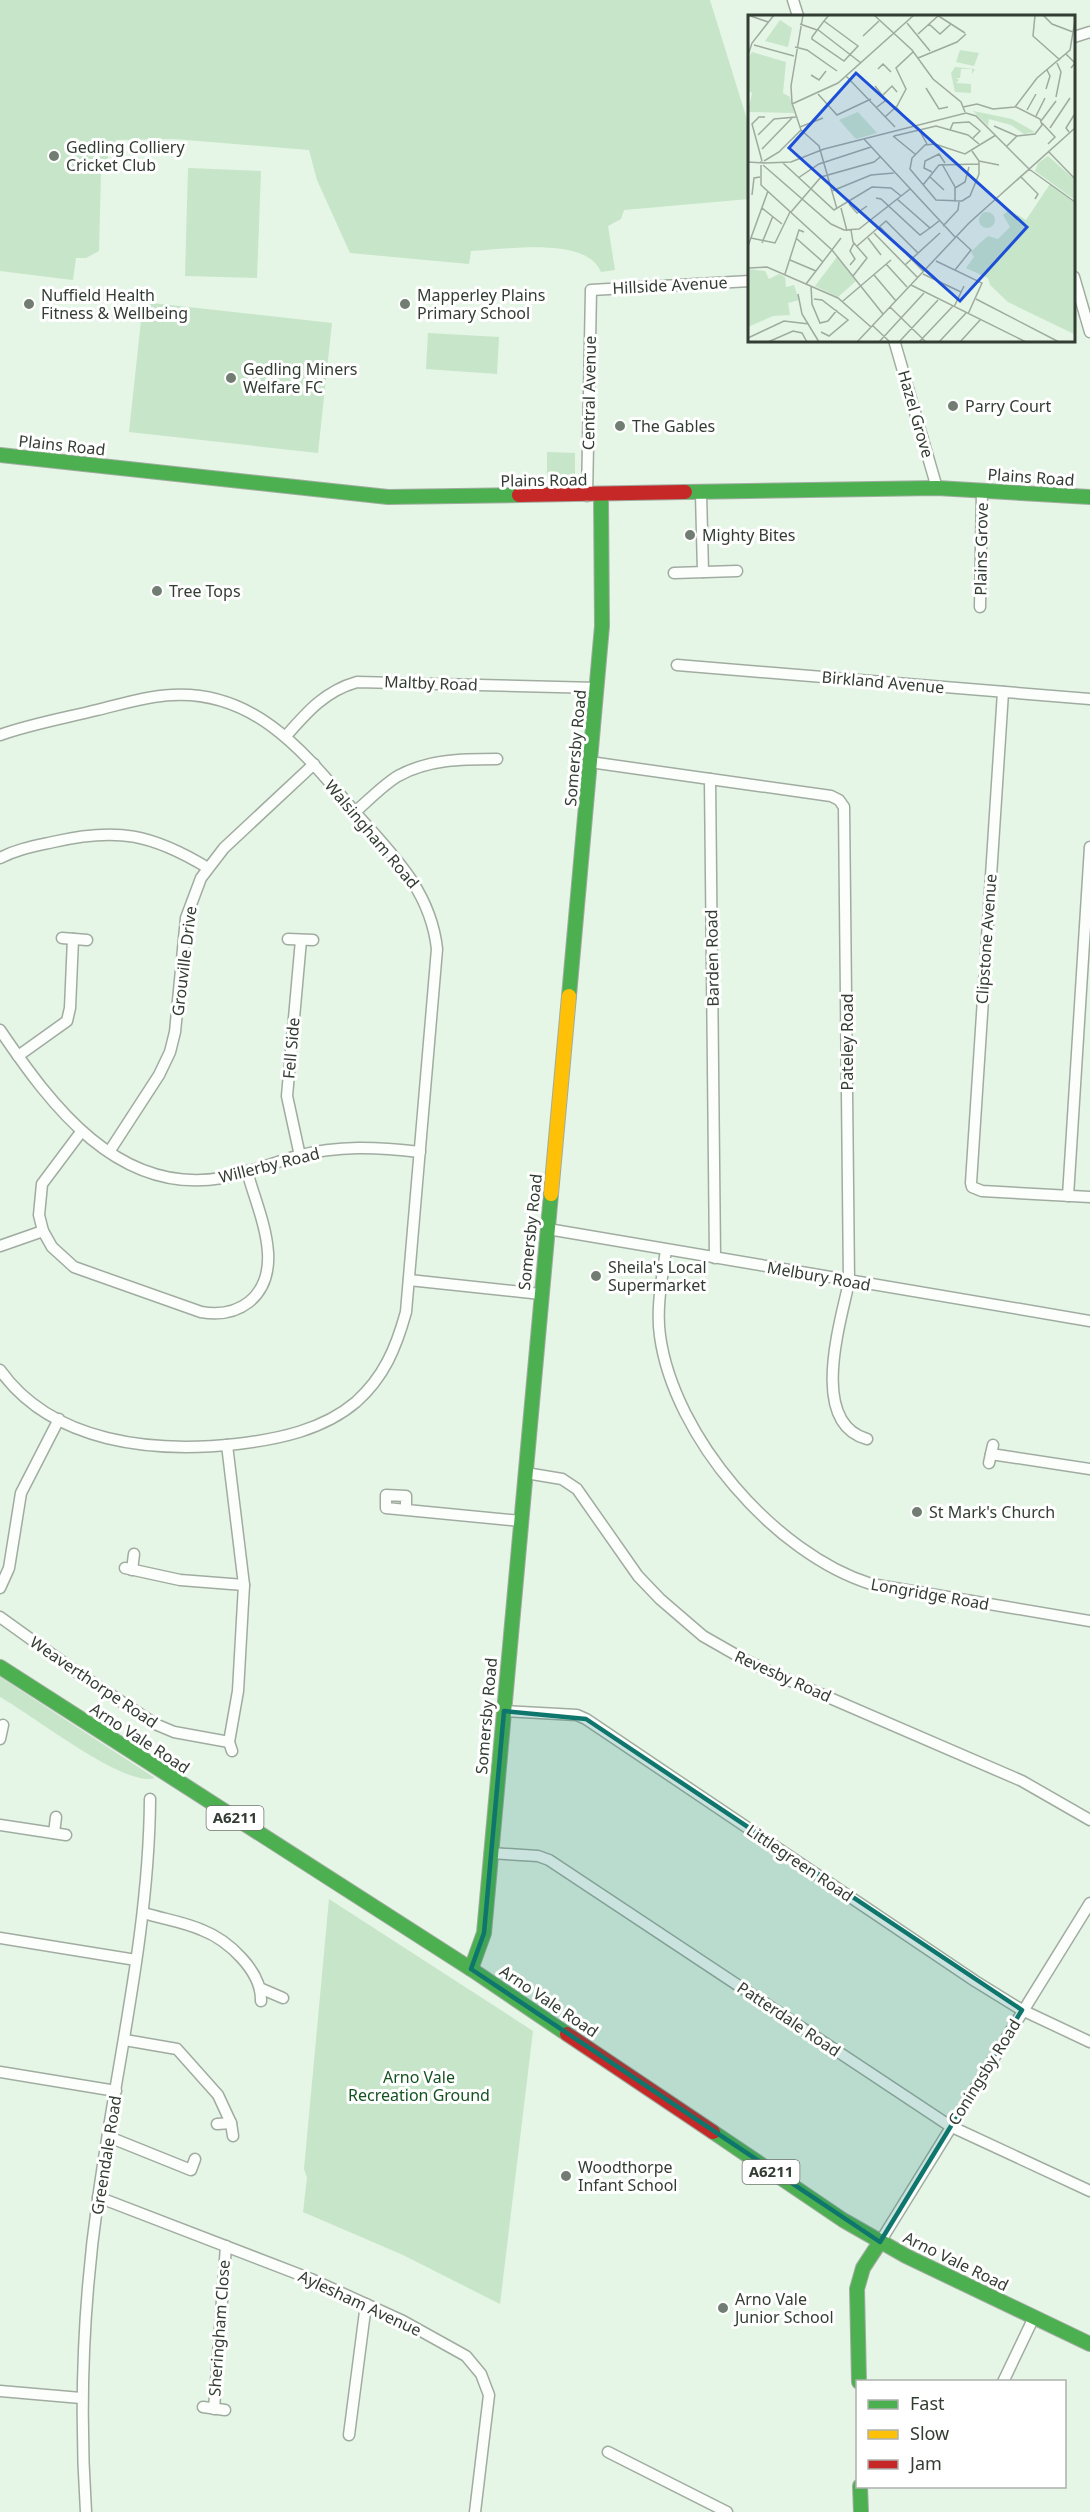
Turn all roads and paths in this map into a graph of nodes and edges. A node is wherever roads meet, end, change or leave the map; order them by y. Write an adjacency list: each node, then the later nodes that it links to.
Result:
1 (793, 0): 2 (street)
2 (798, 15)
3 (1090, 32): 4 (street)
4 (1075, 37)
5 (1075, 280): 8 (street)
6 (748, 281): 7 (street, Hillside Avenue)
7 (591, 290): 14 (street, Central Avenue)
8 (1090, 332)
9 (895, 342): 11 (street, Hazel Grove)
10 (0, 455): 14 (main road, Plains Road)
11 (937, 488): 12 (main road, Plains Road); 13 (main road, Plains Road)
12 (982, 490): 15 (main road, Plains Road); 19 (street, Plains Grove)
13 (701, 493): 14 (main road, Plains Road); 17 (street)
14 (594, 496): 21 (main road, Somersby Road)
15 (1090, 497)
16 (736, 571): 17 (street)
17 (703, 572): 18 (street)
18 (674, 573)
19 (980, 607)
20 (677, 665): 22 (street, Birkland Avenue)
21 (597, 688): 25 (street, Maltby Road); 27 (main road, Somersby Road)
22 (1003, 692): 23 (street, Birkland Avenue); 47 (street, Clipstone Avenue)
23 (1090, 699)
24 (0, 735): 25 (street, Walsingham Road)
25 (285, 735): 28 (street, Walsingham Road)
26 (497, 759): 30 (street)
27 (590, 762): 29 (street); 49 (main road, Somersby Road)
28 (314, 764): 30 (street, Walsingham Road); 33 (street, Grouville Drive)
29 (710, 779): 53 (street, Barden Road); 55 (street, Pateley Road)
30 (355, 812): 44 (street, Walsingham Road)
31 (1090, 847): 47 (street)
32 (0, 858): 33 (street)
33 (208, 868): 43 (street, Grouville Drive)
34 (62, 938): 35 (street)
35 (74, 939): 37 (street); 41 (street)
36 (288, 939): 38 (street)
37 (87, 940)
38 (301, 940): 39 (street); 45 (street, Fell Side)
39 (314, 940)
40 (0, 1030): 41 (street, Willerby Road)
41 (18, 1056): 42 (street, Willerby Road)
42 (81, 1132): 43 (street, Willerby Road); 50 (street)
43 (109, 1152): 46 (street, Willerby Road)
44 (420, 1152): 45 (street, Willerby Road); 54 (street, Walsingham Road)
45 (300, 1155): 46 (street, Willerby Road)
46 (247, 1171): 50 (street)
47 (1068, 1196): 48 (street)
48 (1090, 1197)
49 (548, 1228): 52 (street, Melbury Road); 56 (main road, Somersby Road)
50 (43, 1231): 51 (street)
51 (0, 1246)
52 (666, 1250): 53 (street, Melbury Road); 71 (street, Longridge Road)
53 (715, 1258): 55 (street, Melbury Road)
54 (409, 1280): 56 (street); 61 (street, Walsingham Road)
55 (849, 1282): 57 (street, Melbury Road); 60 (street, Pateley Road)
56 (541, 1294): 64 (main road, Somersby Road)
57 (1090, 1321)
58 (0, 1370): 59 (street, Walsingham Road)
59 (59, 1419): 61 (street, Walsingham Road); 69 (street)
60 (867, 1439)
61 (227, 1445): 68 (street, Weaverthorpe Road)
62 (991, 1454): 63 (street)
63 (1090, 1469)
64 (526, 1473): 66 (main road, Somersby Road); 78 (street, Revesby Road)
65 (406, 1510): 66 (street)
66 (521, 1521): 73 (main road, Somersby Road)
67 (134, 1554): 68 (street)
68 (244, 1585): 70 (street, Weaverthorpe Road)
69 (0, 1588)
70 (0, 1617)
71 (1090, 1621)
72 (0, 1667): 87 (main road, Arno Vale Road / A6211)
73 (504, 1711): 82 (main road, Somersby Road); 89 (street, Littlegreen Road)
74 (3, 1725): 75 (street)
75 (0, 1739)
76 (150, 1799): 84 (street, Greendale Road)
77 (56, 1816): 80 (street)
78 (1090, 1820)
79 (0, 1825): 80 (street)
80 (54, 1833): 81 (street)
81 (66, 1834)
82 (490, 1853): 87 (main road, Somersby Road); 96 (street, Patterdale Road)
83 (1090, 1903): 89 (street, Coningsby Road)
84 (144, 1913): 86 (street, Greendale Road); 88 (street)
85 (0, 1938): 86 (street)
86 (136, 1960): 90 (street, Greendale Road)
87 (471, 1969): 102 (main road, Arno Vale Road / A6211)
88 (283, 1998)
89 (1022, 2010): 91 (street, Littlegreen Road); 96 (street, Coningsby Road)
90 (125, 2040): 93 (street, Greendale Road); 94 (street)
91 (1090, 2042)
92 (0, 2072): 93 (street)
93 (116, 2091): 98 (street, Greendale Road)
94 (231, 2123): 95 (street); 97 (street)
95 (217, 2124)
96 (950, 2126): 100 (street, Patterdale Road); 102 (street, Coningsby Road)
97 (233, 2136)
98 (109, 2137): 99 (street); 101 (street, Greendale Road)
99 (195, 2158)
100 (1090, 2191)
101 (98, 2198): 103 (street, Aylesham Avenue); 110 (street, Greendale Road)
102 (880, 2242): 105 (main road, Arno Vale Road / A6211); 107 (main road)
103 (226, 2246): 104 (street, Aylesham Avenue); 111 (street, Sheringham Close)
104 (366, 2304): 112 (street); 116 (street, Aylesham Avenue)
105 (1034, 2317): 106 (main road, Arno Vale Road / A6211); 108 (street)
106 (1090, 2344)
107 (858, 2380)
108 (1004, 2380)
109 (0, 2391): 110 (street)
110 (81, 2398): 115 (street, Greendale Road)
111 (214, 2409)
112 (348, 2435)
113 (608, 2452): 117 (street)
114 (860, 2488): 118 (main road)
115 (86, 2512)
116 (475, 2512)
117 (727, 2512)
118 (861, 2512)

